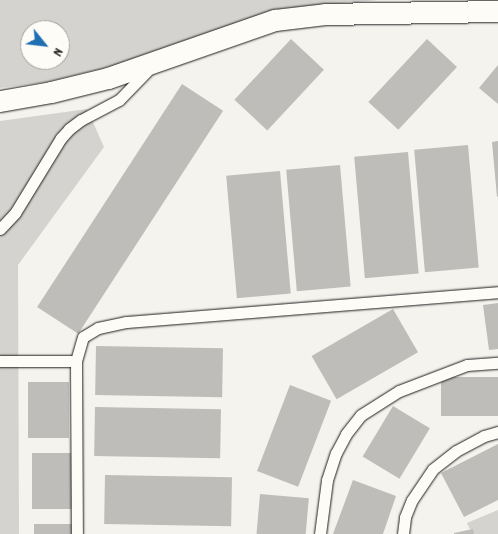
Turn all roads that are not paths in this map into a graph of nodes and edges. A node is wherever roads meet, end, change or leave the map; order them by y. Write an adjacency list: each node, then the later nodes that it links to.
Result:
1 (498, 11): 2 (street)
2 (156, 62): 3 (street); 4 (lane)
3 (0, 101)
4 (0, 228)
5 (498, 292): 6 (lane)
6 (76, 361): 7 (lane); 10 (lane)
7 (0, 362)
8 (498, 363): 11 (lane)
9 (498, 432): 12 (lane)
10 (77, 534)
11 (320, 534)
12 (403, 534)

